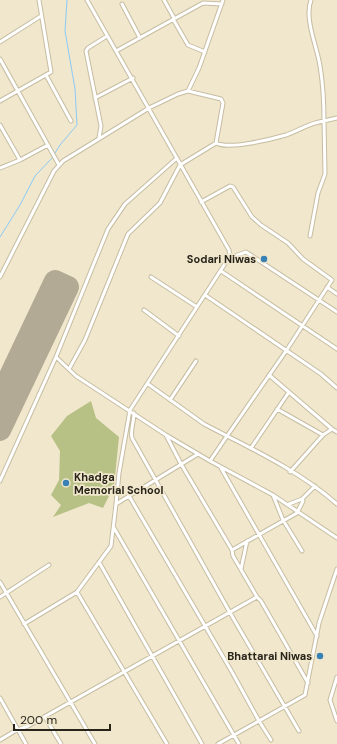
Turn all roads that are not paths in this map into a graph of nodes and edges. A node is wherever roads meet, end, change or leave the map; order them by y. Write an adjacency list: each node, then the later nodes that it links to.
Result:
1 (39, 0): 9 (street)
2 (87, 0): 11 (street)
3 (164, 0): 10 (street)
4 (223, 0): 8 (street)
5 (311, 0): 26 (street)
6 (203, 1): 8 (street); 10 (street)
7 (122, 4): 12 (street)
8 (222, 4): 15 (street)
9 (42, 16): 13 (street); 17 (street)
10 (174, 18): 12 (street); 15 (street)
11 (107, 36): 14 (street); 21 (street)
12 (140, 38): 14 (street)
13 (0, 42)
14 (116, 51): 18 (street)
15 (204, 52): 20 (street)
16 (0, 59): 19 (street)
17 (46, 75): 19 (street); 25 (street)
18 (133, 78): 21 (street); 23 (street)
19 (18, 90): 22 (street); 30 (street)
20 (188, 91): 23 (street); 29 (street)
21 (95, 98): 28 (street)
22 (0, 101)
23 (150, 108): 28 (street); 31 (street)
24 (337, 118): 26 (street)
25 (71, 121)
26 (324, 121): 29 (street); 37 (street)
27 (0, 125): 32 (street)
28 (99, 138): 33 (street)
29 (216, 143): 34 (street)
30 (48, 144): 32 (street); 33 (street)
31 (177, 158): 34 (street); 53 (street)
32 (20, 160): 35 (street)
33 (59, 164): 40 (street)
34 (180, 165): 36 (street); 55 (street)
35 (0, 168)
36 (201, 202): 38 (street); 42 (street)
37 (310, 236)
38 (230, 256): 39 (street); 45 (street)
39 (220, 271): 44 (street); 49 (street)
40 (0, 277)
41 (151, 277): 46 (street)
42 (327, 287): 43 (street); 45 (street)
43 (337, 294)
44 (205, 295): 46 (street); 52 (street)
45 (318, 300): 48 (street); 49 (street)
46 (197, 307): 50 (street)
47 (144, 310): 50 (street)
48 (337, 312)
49 (302, 324): 51 (street); 52 (street)
50 (179, 336): 57 (street)
51 (337, 349)
52 (286, 351): 56 (street); 58 (street)
53 (56, 357): 55 (street); 76 (street)
54 (196, 361): 60 (street)
55 (69, 369): 62 (street)
56 (269, 375): 59 (street); 68 (street)
57 (148, 384): 60 (street); 62 (street)
58 (337, 388)
59 (289, 392): 61 (street); 64 (street)
60 (170, 400): 68 (street)
61 (277, 409): 66 (street); 69 (street)
62 (130, 410): 63 (street); 82 (street)
63 (134, 413): 67 (street); 75 (street)
64 (332, 429): 65 (street); 66 (street)
65 (337, 432)
66 (323, 435): 74 (street)
67 (166, 436): 70 (street); 72 (street)
68 (226, 436): 69 (street); 71 (street)
69 (251, 448): 74 (street)
70 (198, 454): 71 (street); 72 (street)
71 (210, 461): 73 (street)
72 (181, 464): 75 (street); 90 (street)
73 (221, 468): 78 (street); 87 (street)
74 (290, 472): 77 (street)
75 (154, 479): 79 (street); 101 (street)
76 (0, 481)
77 (315, 486): 80 (street); 81 (street)
78 (273, 495): 83 (street); 85 (street)
79 (129, 496): 82 (street); 103 (street)
80 (302, 498): 83 (street); 84 (street)
81 (336, 502)
82 (116, 504): 86 (street)
83 (289, 504): 84 (street)
84 (297, 510): 85 (street); 88 (street)
85 (283, 520): 87 (street); 91 (street)
86 (114, 528): 92 (street); 105 (street)
87 (259, 535): 89 (street); 104 (street)
88 (337, 538)
89 (247, 541): 90 (street); 94 (street)
90 (232, 550): 94 (street)
91 (302, 551)
92 (99, 562): 97 (street); 106 (street)
93 (49, 565): 98 (street)
94 (241, 569): 100 (street)
95 (337, 569): 104 (street)
96 (0, 582): 98 (street)
97 (77, 592): 102 (street); 107 (street)
98 (6, 594): 99 (street); 102 (street)
99 (0, 597)
100 (257, 597): 101 (street); 109 (street)
101 (229, 611): 103 (street); 112 (street)
102 (24, 624): 111 (street)
103 (205, 626): 105 (street); 114 (street)
104 (317, 636): 109 (street)
105 (179, 640): 106 (street); 118 (street)
106 (152, 657): 107 (street); 125 (street)
107 (125, 671): 111 (street); 124 (street)
108 (337, 677): 115 (street)
109 (308, 683): 112 (street)
110 (0, 698): 116 (street)
111 (71, 702): 113 (street); 123 (street)
112 (286, 706): 114 (street); 117 (street)
113 (45, 716): 116 (street); 122 (street)
114 (258, 721): 118 (street); 120 (street)
115 (337, 721)
116 (18, 730): 119 (street); 121 (street)
117 (299, 731)
118 (233, 736): 126 (street); 127 (street)
119 (0, 740)
120 (271, 740)
121 (26, 744)
122 (61, 744)
123 (96, 744)
124 (167, 744)
125 (202, 744)
126 (218, 744)
127 (239, 744)

